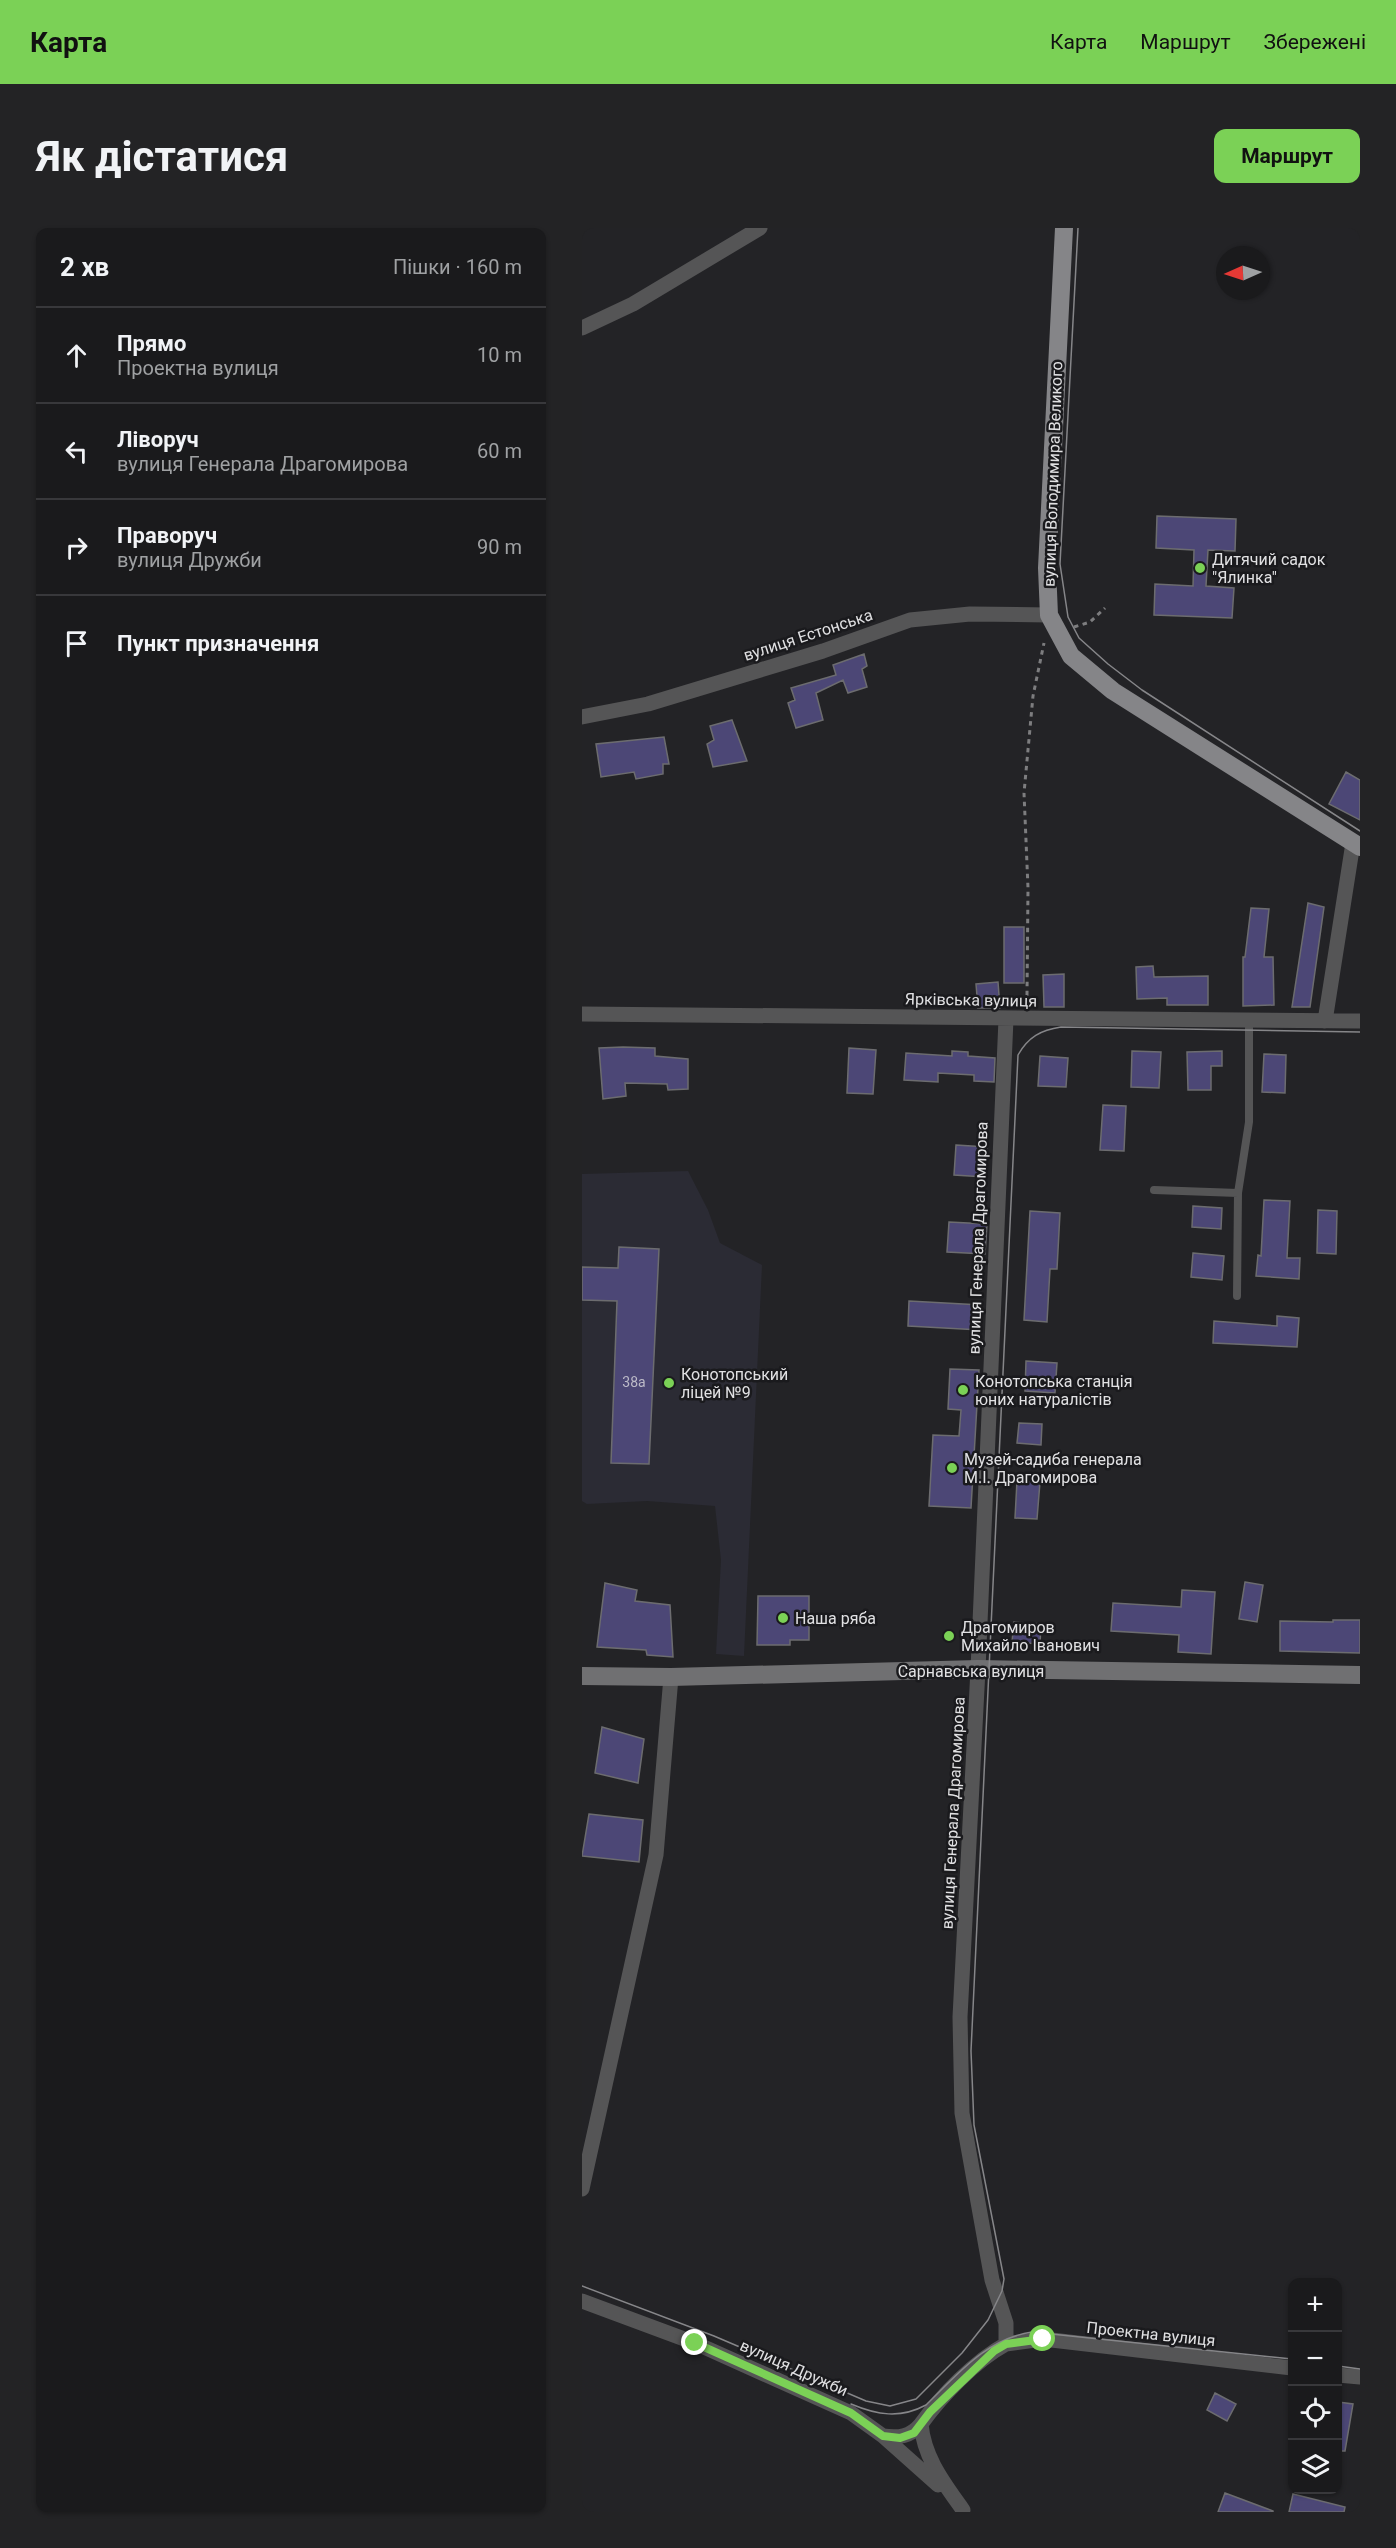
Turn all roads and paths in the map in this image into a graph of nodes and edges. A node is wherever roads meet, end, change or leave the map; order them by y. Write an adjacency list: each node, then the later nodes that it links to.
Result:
1 (760, 228): 3 (street)
2 (1064, 228): 5 (main road, вулиця Володимира Великого)
3 (582, 328)
4 (1105, 608): 6 (path)
5 (1049, 615): 6 (main road, вулиця Володимира Великого); 7 (street, вулиця Естонська); 10 (path)
6 (1058, 631): 8 (main road, вулиця Володимира Великого)
7 (582, 717)
8 (1357, 845): 13 (street)
9 (582, 1014): 10 (street, Ярківська вулиця)
10 (1006, 1019): 12 (street, Ярківська вулиця); 17 (street, вулиця Генерала Драгомирова)
11 (1360, 1020): 13 (street, Ярківська вулиця)
12 (1249, 1021): 13 (street, Ярківська вулиця); 15 (lane)
13 (1325, 1021)
14 (1154, 1190): 15 (lane)
15 (1238, 1193): 16 (lane)
16 (1237, 1296)
17 (978, 1669): 18 (street, Сарнавська вулиця); 20 (street, Сарнавська вулиця); 23 (street, вулиця Генерала Драгомирова)
18 (1360, 1675)
19 (582, 1676): 20 (street, Сарнавська вулиця)
20 (671, 1677): 21 (street)
21 (582, 2190)
22 (582, 2301): 28 (street, вулиця Дружби)
23 (1006, 2344): 24 (street, Проектна вулиця); 27 (street)
24 (1288, 2367)
25 (1342, 2375): 26 (street)
26 (1360, 2377)
27 (921, 2424): 28 (street); 29 (street)
28 (883, 2436): 29 (street, вулиця Дружби)
29 (964, 2511)

